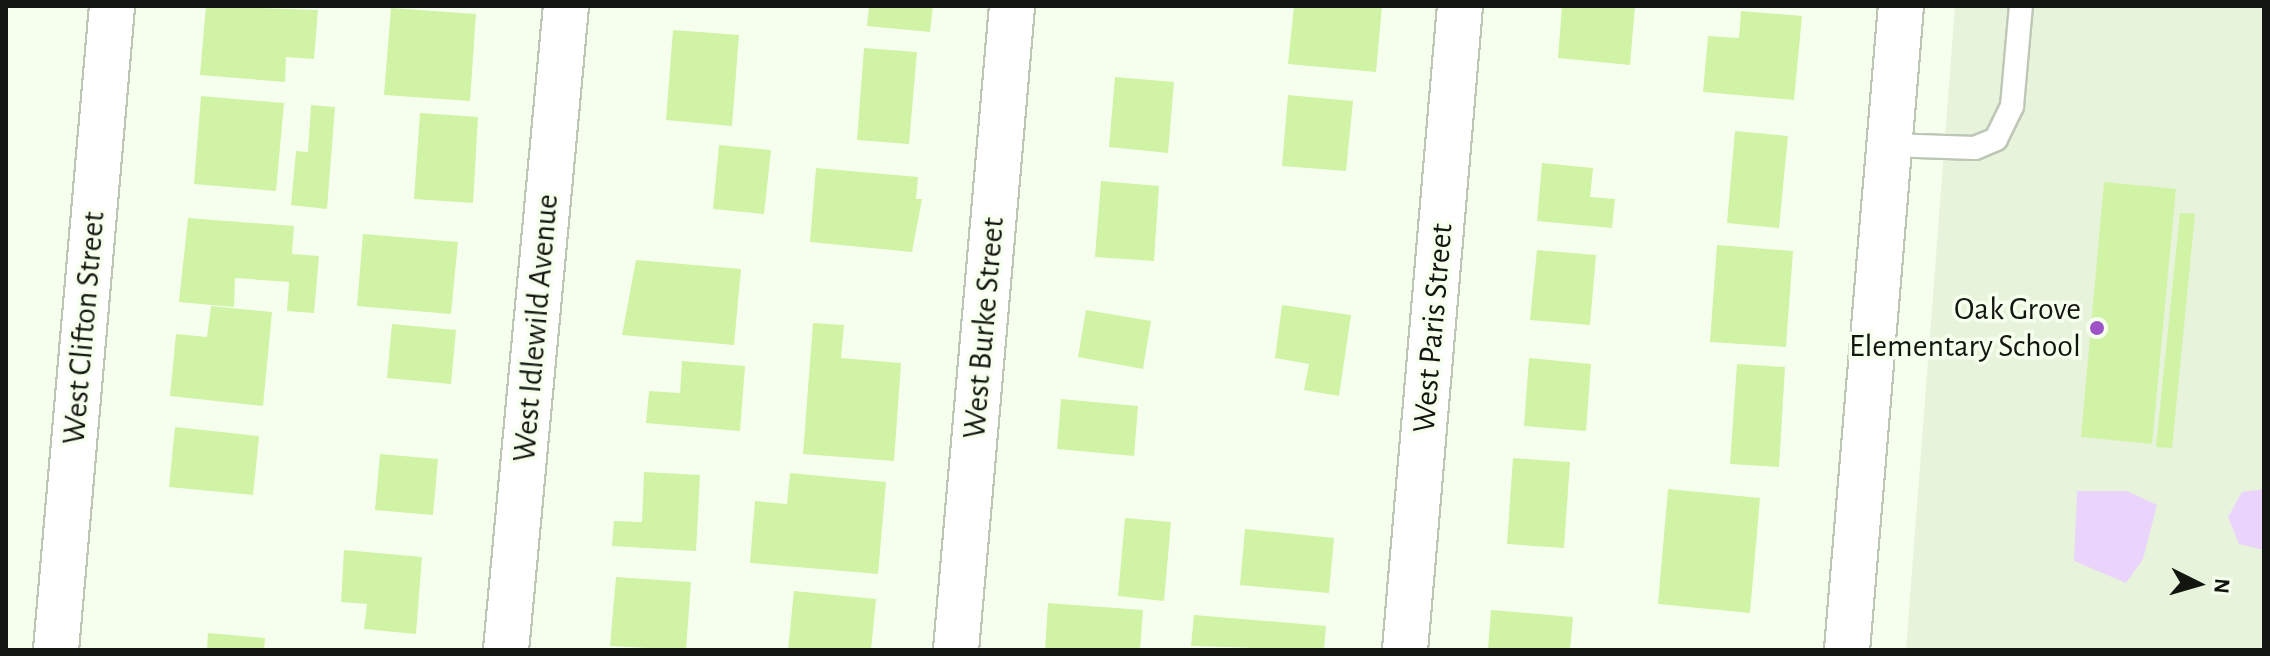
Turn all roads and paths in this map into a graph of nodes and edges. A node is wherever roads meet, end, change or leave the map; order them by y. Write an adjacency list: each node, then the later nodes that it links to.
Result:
1 (112, 6): 8 (street, West Clifton Street)
2 (566, 6): 9 (street, West Idlewild Avenue)
3 (1012, 6): 10 (street, West Burke Street)
4 (1460, 6): 11 (street, West Paris Street)
5 (1901, 6): 7 (street)
6 (2021, 6): 7 (lane)
7 (1889, 145): 12 (street)
8 (56, 650)
9 (506, 650)
10 (956, 650)
11 (1405, 650)
12 (1847, 650)

